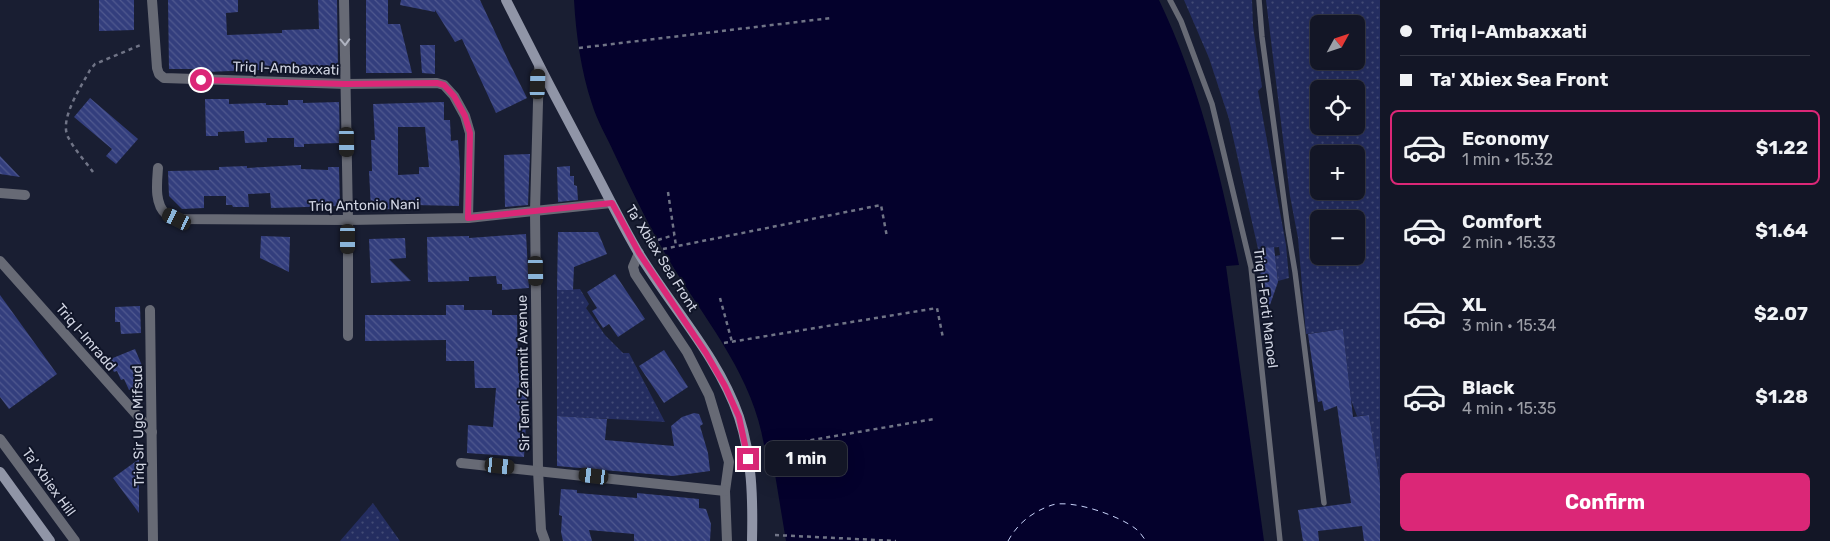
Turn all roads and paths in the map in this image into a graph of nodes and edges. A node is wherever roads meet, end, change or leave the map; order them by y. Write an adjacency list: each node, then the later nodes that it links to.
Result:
1 (152, 0): 7 (street)
2 (344, 0): 10 (street, one-way to 10)
3 (506, 0): 9 (main road, Ta' Xbiex Sea Front)
4 (1170, 0): 50 (lane, Triq il-Forti Manoel)
5 (1259, 0): 41 (lane)
6 (831, 18): 8 (path)
7 (154, 39): 10 (street, Triq l-Ambaxxati); 12 (path)
8 (579, 48)
9 (539, 66): 16 (main road, Ta' Xbiex Sea Front); 17 (street, Sir Temi Zammit Avenue)
10 (346, 84): 18 (street, Triq l-Ambaxxati); 19 (street)
11 (158, 168): 19 (street, Triq Antonio Nani)
12 (93, 172)
13 (668, 192): 20 (path)
14 (0, 193): 15 (street)
15 (25, 195)
16 (612, 203): 17 (street, Triq Antonio Nani); 25 (main road, Ta' Xbiex Sea Front)
17 (535, 211): 18 (street, Triq Antonio Nani); 38 (street, Sir Temi Zammit Avenue)
18 (468, 218): 19 (street, Triq Antonio Nani)
19 (348, 220): 29 (street)
20 (674, 235): 22 (path); 23 (path)
21 (887, 238): 23 (path)
22 (658, 240)
23 (676, 246): 24 (path)
24 (663, 249)
25 (639, 253): 40 (street); 48 (main road, Ta' Xbiex Sea Front)
26 (0, 261): 34 (street, Triq l-Imradd)
27 (720, 298): 31 (path)
28 (150, 310): 34 (street, Triq Sir Ugo Mifsud)
29 (348, 336)
30 (943, 338): 31 (path)
31 (732, 342): 32 (path)
32 (724, 343)
33 (934, 419): 36 (path)
34 (152, 432): 45 (street, Triq Sir Ugo Mifsud)
35 (0, 439): 44 (street, Ta' Xbiex Hill)
36 (771, 447)
37 (462, 463): 38 (street)
38 (538, 470): 40 (street); 46 (street, Sir Temi Zammit Avenue)
39 (0, 472): 43 (main road)
40 (726, 491): 47 (street)
41 (1324, 503)
42 (775, 535): 49 (path)
43 (50, 541)
44 (75, 541)
45 (153, 541)
46 (545, 541)
47 (727, 541)
48 (752, 541)
49 (896, 541)
50 (1280, 541)

